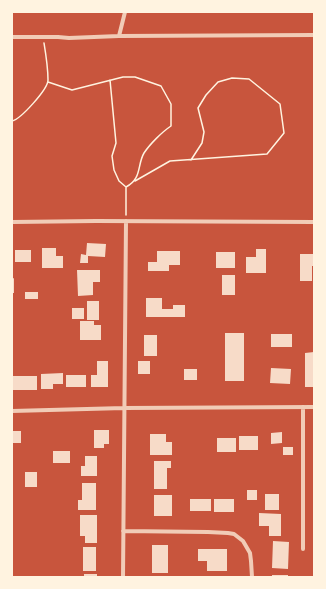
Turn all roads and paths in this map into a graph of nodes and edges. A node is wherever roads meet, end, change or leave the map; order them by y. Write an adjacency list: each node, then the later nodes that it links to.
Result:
1 (126, 12): 3 (street)
2 (314, 35): 3 (street)
3 (119, 36): 5 (street)
4 (12, 37): 5 (street)
5 (44, 37): 7 (path)
6 (110, 80): 7 (path); 10 (path); 11 (path)
7 (48, 82): 8 (path)
8 (12, 120)
9 (191, 160): 9 (path); 10 (path)
10 (135, 181): 11 (path)
11 (126, 187): 12 (path)
12 (126, 221): 13 (street); 14 (street); 17 (street)
13 (12, 222)
14 (314, 222)
15 (303, 407): 16 (street); 17 (street); 20 (street)
16 (314, 407)
17 (124, 408): 18 (street); 19 (street)
18 (12, 411)
19 (123, 531): 21 (street); 22 (street)
20 (303, 549)
21 (123, 577)
22 (252, 577)

